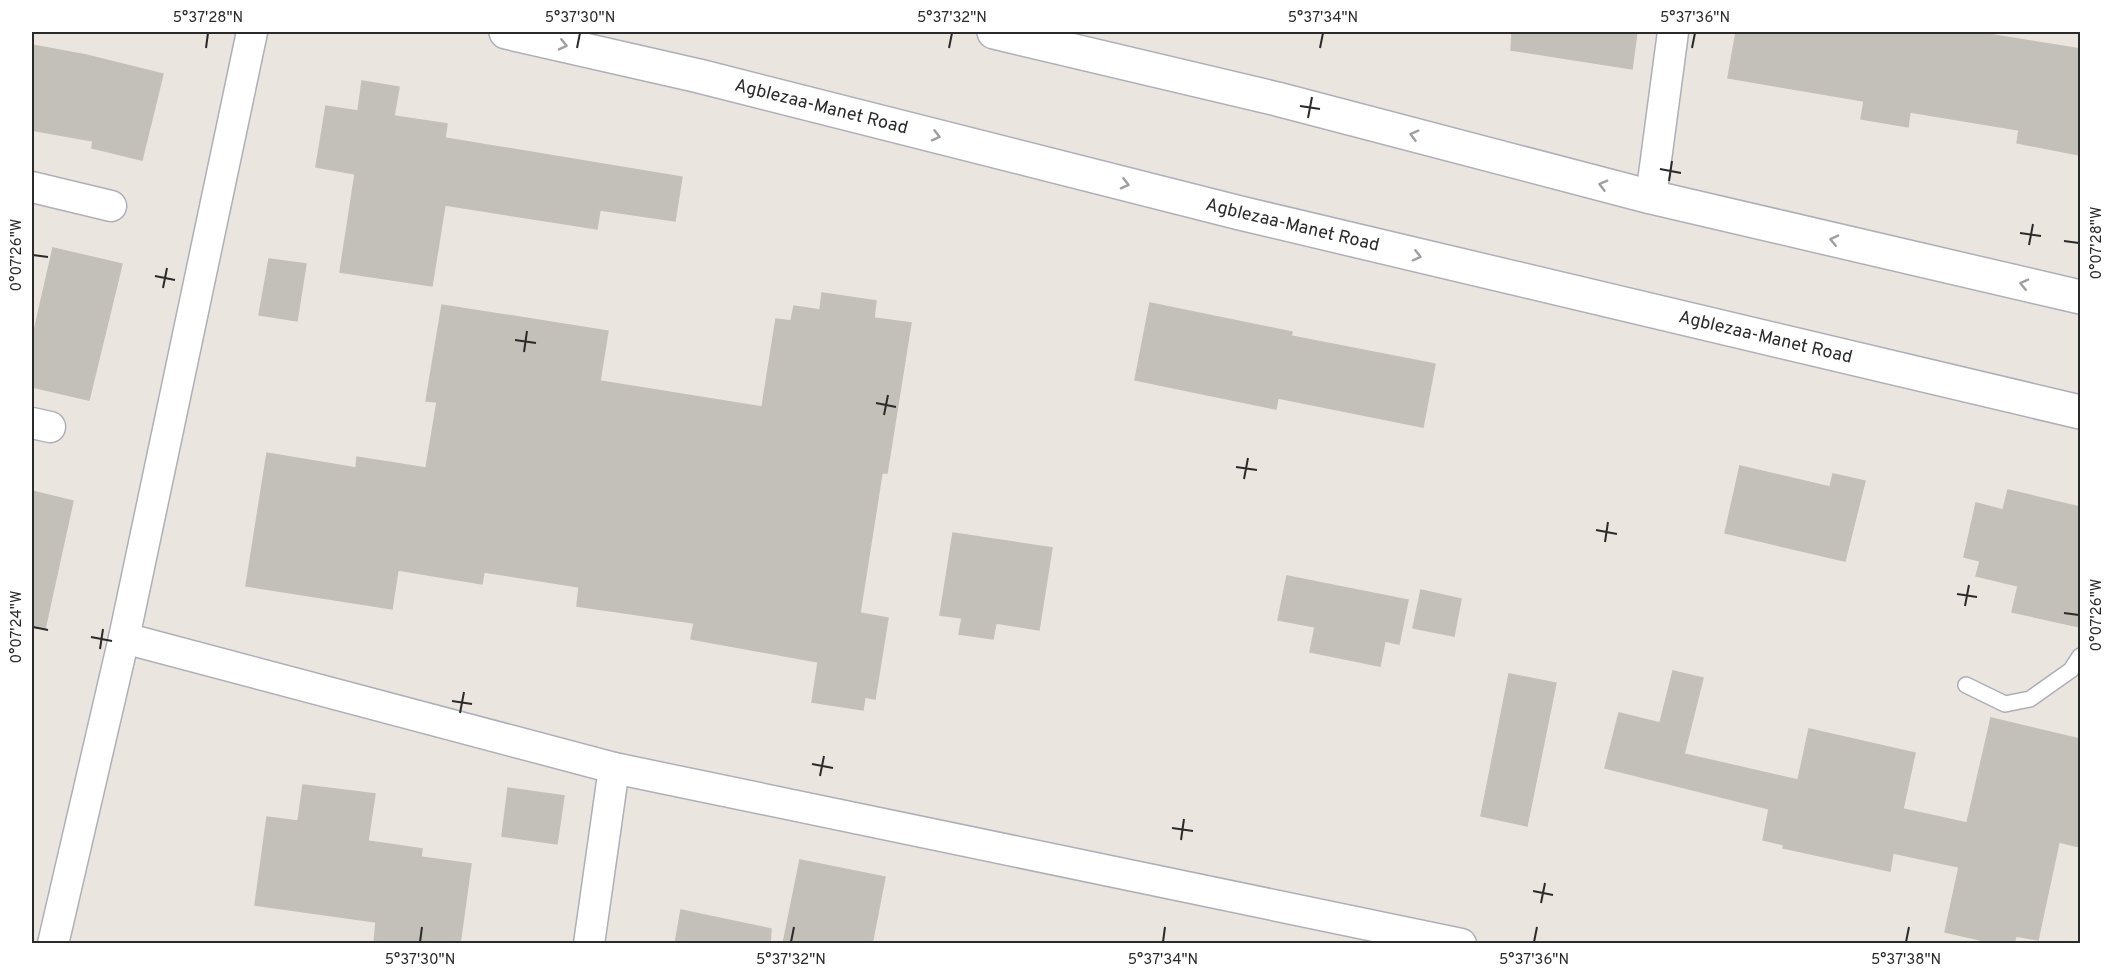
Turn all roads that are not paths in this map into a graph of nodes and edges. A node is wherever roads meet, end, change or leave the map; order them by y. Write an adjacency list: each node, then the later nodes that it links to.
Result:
1 (252, 32): 10 (street)
2 (506, 32): 9 (main road, Agblezaa-Manet Road, one-way to 9)
3 (994, 32): 6 (main road, one-way to 3)
4 (1673, 32): 6 (street)
5 (32, 187): 7 (street)
6 (1651, 197): 8 (main road, one-way to 6)
7 (111, 206)
8 (2080, 297)
9 (2080, 412)
10 (124, 639): 13 (street); 14 (street)
11 (2080, 656): 12 (lane)
12 (1966, 685)
13 (614, 768): 15 (street); 16 (street)
14 (52, 944)
15 (589, 944)
16 (1461, 944)

